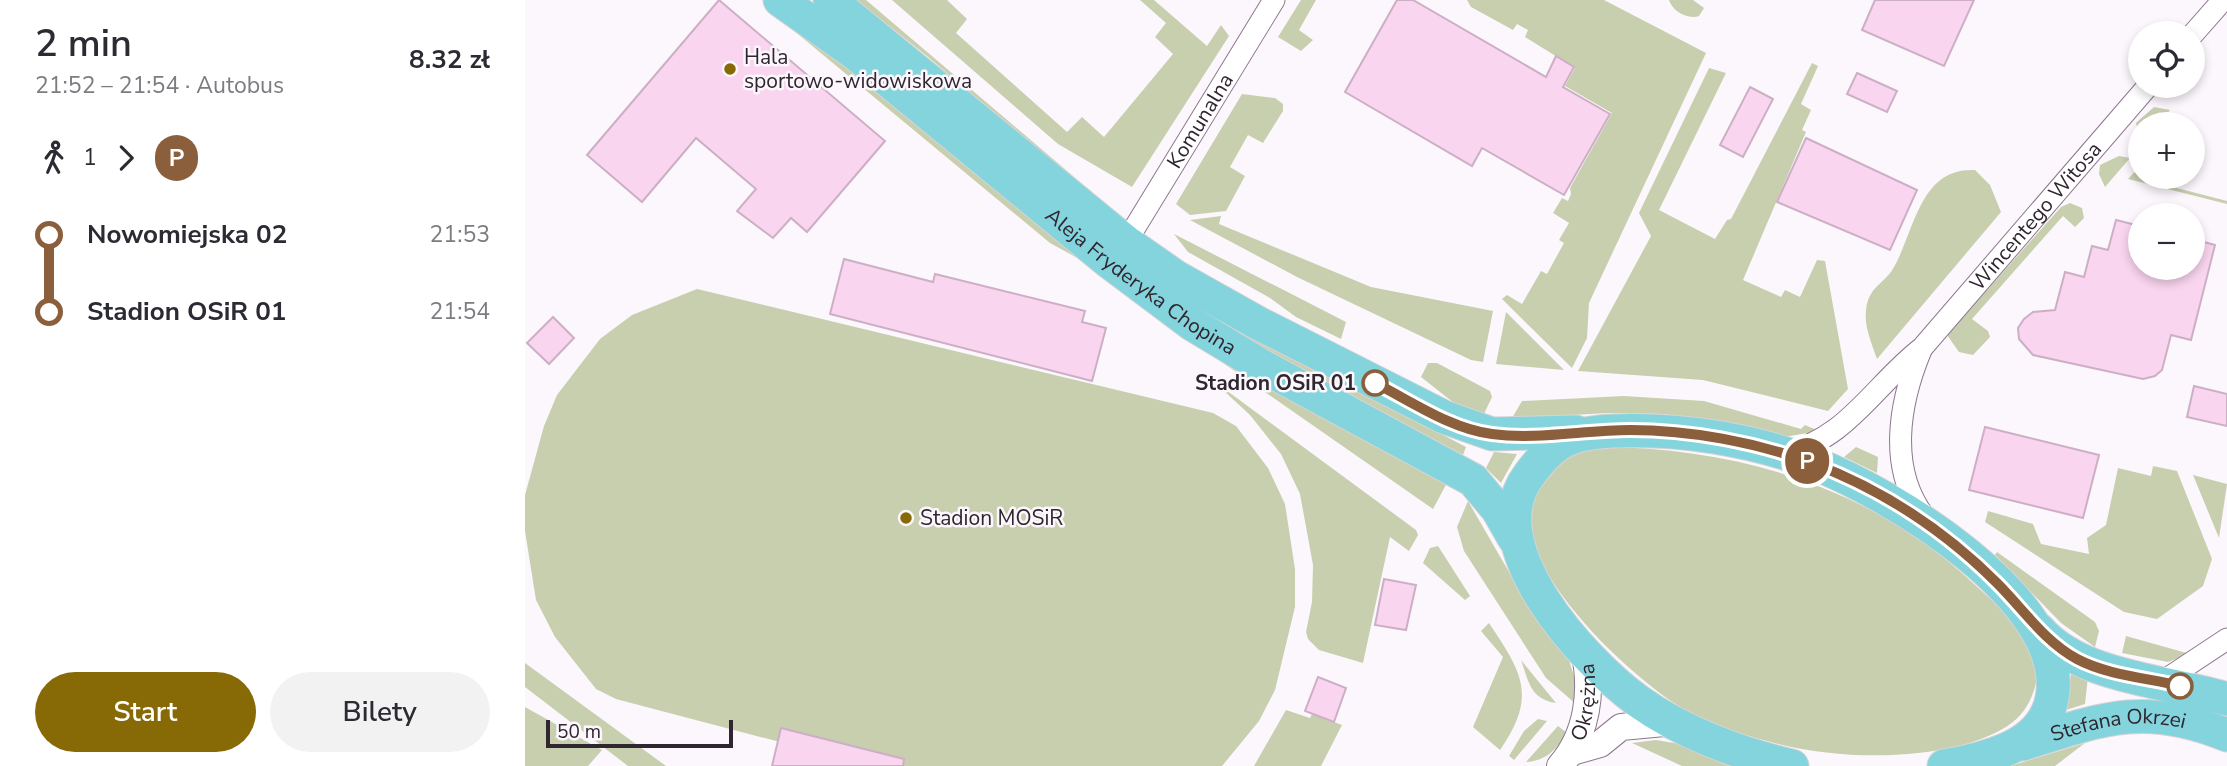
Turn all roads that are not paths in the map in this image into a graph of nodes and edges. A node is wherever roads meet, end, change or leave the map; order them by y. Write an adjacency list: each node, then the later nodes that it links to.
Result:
1 (780, 0): 12 (main road, Aleja Fryderyka Chopina)
2 (830, 0): 7 (main road, Aleja Fryderyka Chopina)
3 (1274, 0): 7 (street, Komunalna)
4 (2223, 0): 5 (street)
5 (2204, 21)
6 (2138, 98): 8 (street, Wincentego Witosa)
7 (1126, 242): 9 (main road, Aleja Fryderyka Chopina)
8 (1922, 348): 10 (street, Wincentego Witosa); 11 (street, Wincentego Witosa)
9 (1582, 432): 10 (main road, Aleja Fryderyka Chopina); 12 (main road)
10 (1782, 453): 11 (main road, Aleja Fryderyka Chopina)
11 (1933, 528): 13 (main road, Aleja Fryderyka Chopina)
12 (1514, 538): 15 (main road, Aleja Fryderyka Chopina)
13 (2035, 625): 16 (main road, Stefana Okrzei); 20 (main road)
14 (2227, 639): 16 (street)
15 (1584, 650): 18 (main road, Aleja Fryderyka Chopina); 21 (street, Okrężna)
16 (2162, 682): 17 (main road, Stefana Okrzei)
17 (2227, 699)
18 (1675, 722): 21 (street, Okrężna); 22 (main road, Aleja Fryderyka Chopina)
19 (2227, 735): 20 (main road, Stefana Okrzei)
20 (2008, 749): 24 (main road, Stefana Okrzei)
21 (1566, 759)
22 (1766, 761): 23 (main road, Aleja Fryderyka Chopina)
23 (1792, 766)
24 (1944, 766)

